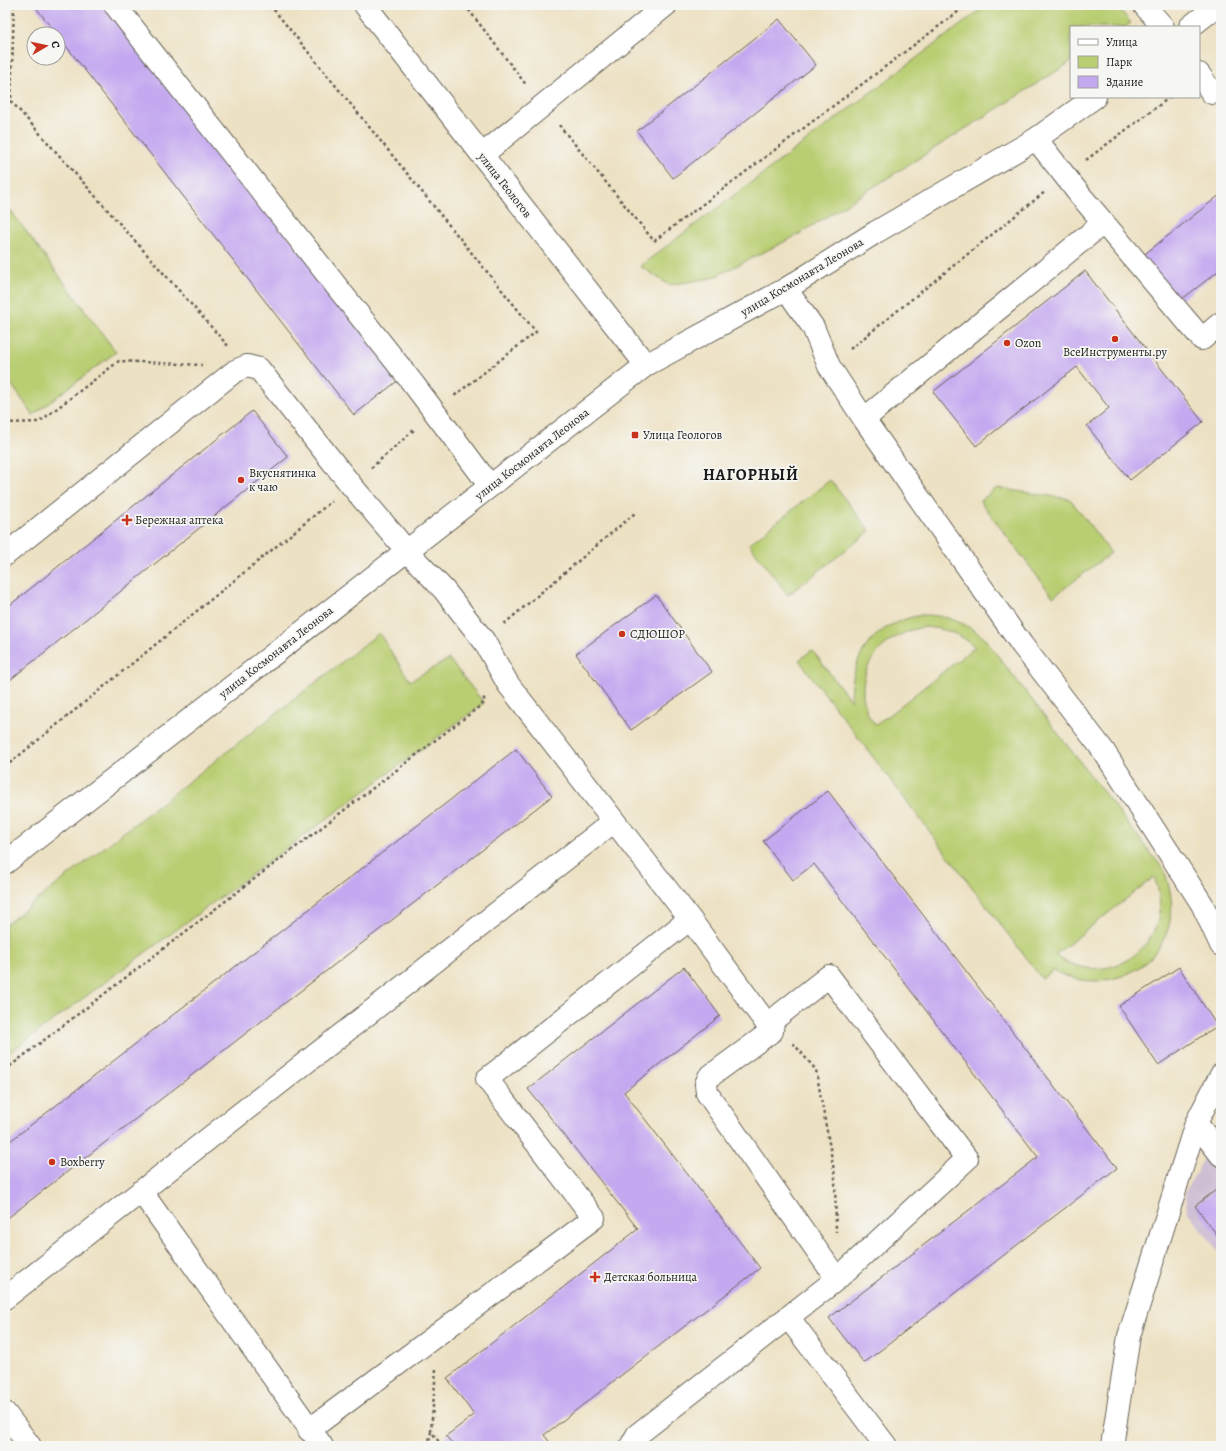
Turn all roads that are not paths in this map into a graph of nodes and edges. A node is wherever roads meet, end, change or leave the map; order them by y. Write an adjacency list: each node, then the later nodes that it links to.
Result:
1 (115, 5): 18 (main road)
2 (365, 5): 12 (main road, улица Геологов)
3 (666, 5): 12 (main road)
4 (1144, 5): 6 (main road)
5 (1218, 5): 7 (main road)
6 (1162, 26)
7 (1191, 26)
8 (1200, 75): 9 (main road)
9 (1212, 93)
10 (1093, 98): 11 (main road, улица Космонавта Леонова)
11 (1036, 139): 13 (main road); 14 (main road, улица Космонавта Леонова)
12 (482, 155): 16 (main road, улица Геологов)
13 (1103, 223): 15 (main road); 17 (main road)
14 (786, 289): 16 (main road, улица Космонавта Леонова); 17 (main road)
15 (1221, 323)
16 (646, 365): 18 (main road, улица Космонавта Леонова)
17 (864, 419): 23 (main road)
18 (490, 486): 19 (main road, улица Космонавта Леонова)
19 (407, 551): 20 (main road); 21 (main road); 22 (main road, улица Космонавта Леонова)
20 (5, 555)
21 (613, 822): 25 (main road); 31 (main road)
22 (5, 863)
23 (1202, 904): 24 (main road); 26 (main road)
24 (1221, 915)
25 (690, 919): 27 (main road); 36 (main road)
26 (1221, 946)
27 (772, 1025): 32 (main road); 32 (main road)
28 (1221, 1074): 29 (main road)
29 (1196, 1123): 30 (main road); 40 (main road)
30 (1221, 1155)
31 (141, 1190): 33 (main road); 36 (main road)
32 (837, 1279): 34 (main road)
33 (5, 1298)
34 (788, 1317): 38 (main road); 39 (main road)
35 (5, 1413): 37 (main road)
36 (316, 1438)
37 (30, 1446)
38 (631, 1446)
39 (886, 1446)
40 (1112, 1446)

